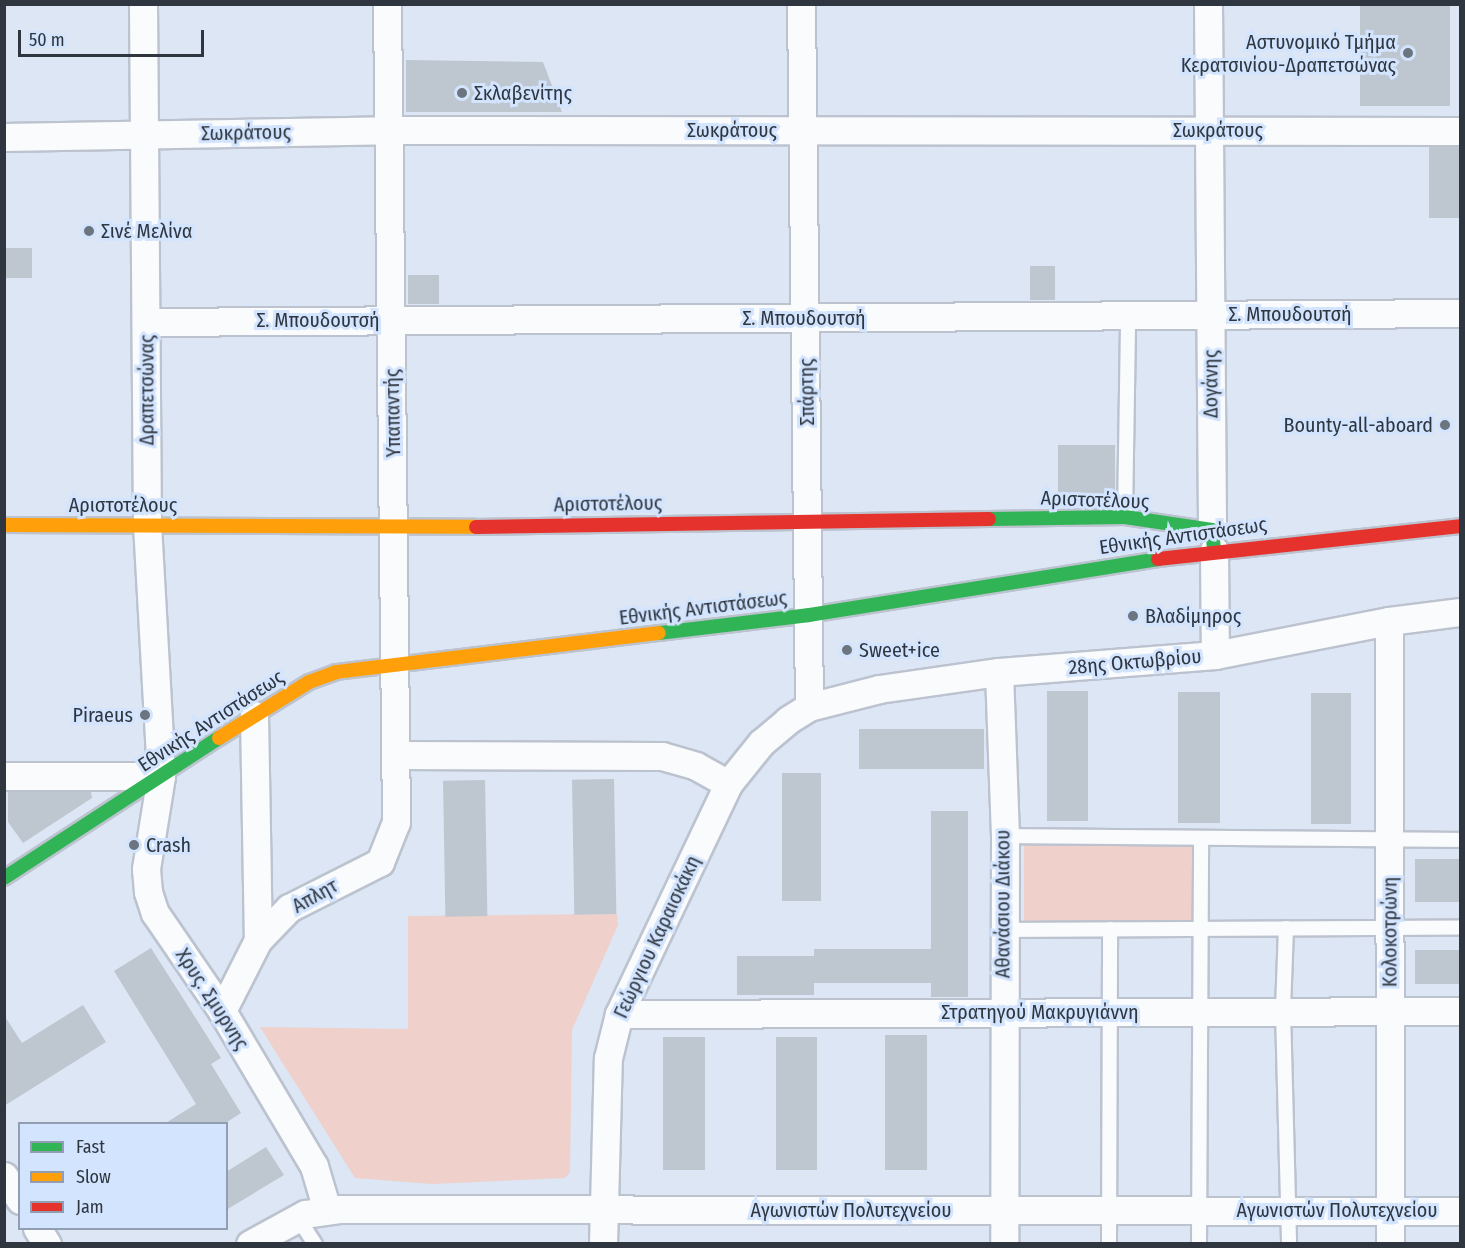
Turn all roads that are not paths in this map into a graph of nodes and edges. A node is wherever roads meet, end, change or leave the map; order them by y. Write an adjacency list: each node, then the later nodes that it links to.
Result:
1 (143, 4): 9 (street, Δραπετσώνας)
2 (387, 4): 5 (street, Υπαπαντής)
3 (801, 4): 6 (street, Σπάρτης)
4 (1208, 4): 7 (street, Δογάνης)
5 (389, 130): 6 (street, Σωκράτους); 9 (street, Σωκράτους); 15 (street, Υπαπαντής)
6 (803, 130): 7 (street, Σωκράτους); 14 (street, Σπάρτης)
7 (1209, 130): 8 (street, Σωκράτους); 13 (street, Δογάνης)
8 (1461, 131)
9 (146, 135): 10 (street, Σωκράτους); 16 (street, Δραπετσώνας)
10 (4, 137)
11 (1461, 314): 13 (street, Σ. Μπουδουτσή)
12 (1128, 315): 13 (street, Σ. Μπουδουτσή); 14 (street, Σ. Μπουδουτσή); 17 (lane)
13 (1211, 315): 23 (street, Δογάνης)
14 (806, 318): 15 (street, Σ. Μπουδουτσή); 18 (street, Σπάρτης)
15 (392, 320): 16 (street, Σ. Μπουδουτσή); 22 (street, Υπαπαντής)
16 (147, 322): 19 (street, Δραπετσώνας)
17 (1125, 517): 18 (street, Αριστοτέλους); 23 (street, Αριστοτέλους)
18 (809, 519): 22 (street, Αριστοτέλους); 25 (street, Σπάρτης)
19 (147, 524): 20 (street, Αριστοτέλους); 22 (street, Αριστοτέλους); 34 (street, Δραπετσώνας)
20 (4, 525)
21 (1461, 526): 23 (street, Εθνικής Αντιστάσεως)
22 (395, 527): 28 (street, Υπαπαντής)
23 (1213, 540): 25 (street, Εθνικής Αντιστάσεως); 27 (street, Δογάνης)
24 (1461, 612): 26 (street, 28ης Οκτωβρίου)
25 (809, 615): 28 (street, Εθνικής Αντιστάσεως); 30 (street, Σπάρτης)
26 (1389, 621): 27 (street, 28ης Οκτωβρίου); 39 (street, Κολοκοτρώνη)
27 (1215, 655): 29 (street, 28ης Οκτωβρίου)
28 (396, 663): 31 (street, Εθνικής Αντιστάσεως); 32 (street, Υπαπαντής)
29 (999, 672): 30 (street, 28ης Οκτωβρίου); 37 (street, Αθανάσιου Διάκου)
30 (809, 707): 35 (street, Γεώργιου Καραισκάκη)
31 (254, 715): 34 (street, Εθνικής Αντιστάσεως); 48 (street)
32 (398, 755): 35 (street); 36 (street, Υπαπαντής)
33 (4, 776): 34 (street)
34 (161, 776): 41 (street, Εθνικής Αντιστάσεως); 49 (street, Χρυς. Σμυρνης)
35 (728, 784): 56 (street, Γεώργιου Καραισκάκη)
36 (396, 822): 48 (street, Απλητ)
37 (1005, 836): 38 (lane); 47 (street, Αθανάσιου Διάκου)
38 (1201, 838): 39 (lane); 46 (lane)
39 (1389, 839): 40 (lane); 43 (street, Κολοκοτρώνη)
40 (1461, 840)
41 (4, 878)
42 (1286, 928): 43 (lane); 46 (lane); 51 (lane)
43 (1389, 928): 44 (lane); 52 (street, Κολοκοτρώνη)
44 (1461, 928)
45 (1110, 929): 46 (lane); 47 (lane); 55 (lane)
46 (1200, 929): 50 (lane)
47 (1005, 930): 54 (street, Αθανάσιου Διάκου)
48 (258, 940): 49 (street, Απλητ)
49 (222, 1011): 60 (street, Χρυς. Σμυρνης)
50 (1199, 1011): 51 (street, Στρατηγού Μακρυγιάννη); 55 (street, Στρατηγού Μακρυγιάννη); 63 (lane)
51 (1283, 1011): 52 (street, Στρατηγού Μακρυγιάννη); 64 (lane)
52 (1390, 1011): 53 (street, Στρατηγού Μακρυγιάννη); 65 (street, Κολοκοτρώνη)
53 (1461, 1011)
54 (1002, 1012): 55 (street, Στρατηγού Μακρυγιάννη); 56 (street, Στρατηγού Μακρυγιάννη); 61 (street, Αθανάσιου Διάκου)
55 (1109, 1012): 62 (lane)
56 (619, 1014): 59 (street, Γεώργιου Καραισκάκη)
57 (4, 1176): 58 (street)
58 (18, 1197)
59 (603, 1209): 60 (street, Αγωνιστών Πολυτεχνείου); 61 (street, Αγωνιστών Πολυτεχνείου); 72 (street, Γεώργιου Καραισκάκη)
60 (327, 1210): 67 (street, Αγωνιστών Πολυτεχνείου)
61 (1005, 1210): 62 (street, Αγωνιστών Πολυτεχνείου); 73 (street, Αθανάσιου Διάκου)
62 (1110, 1210): 63 (street, Αγωνιστών Πολυτεχνείου); 74 (lane)
63 (1199, 1210): 64 (street, Αγωνιστών Πολυτεχνείου); 75 (lane)
64 (1289, 1210): 65 (street, Αγωνιστών Πολυτεχνείου); 76 (lane)
65 (1390, 1210): 66 (street, Αγωνιστών Πολυτεχνείου); 77 (street, Κολοκοτρώνη)
66 (1461, 1211)
67 (298, 1218): 70 (street, Αγωνιστών Πολυτεχνείου); 71 (lane)
68 (38, 1230): 69 (street)
69 (47, 1244)
70 (250, 1244)
71 (315, 1244)
72 (603, 1244)
73 (1004, 1244)
74 (1109, 1244)
75 (1199, 1244)
76 (1289, 1244)
77 (1390, 1244)

